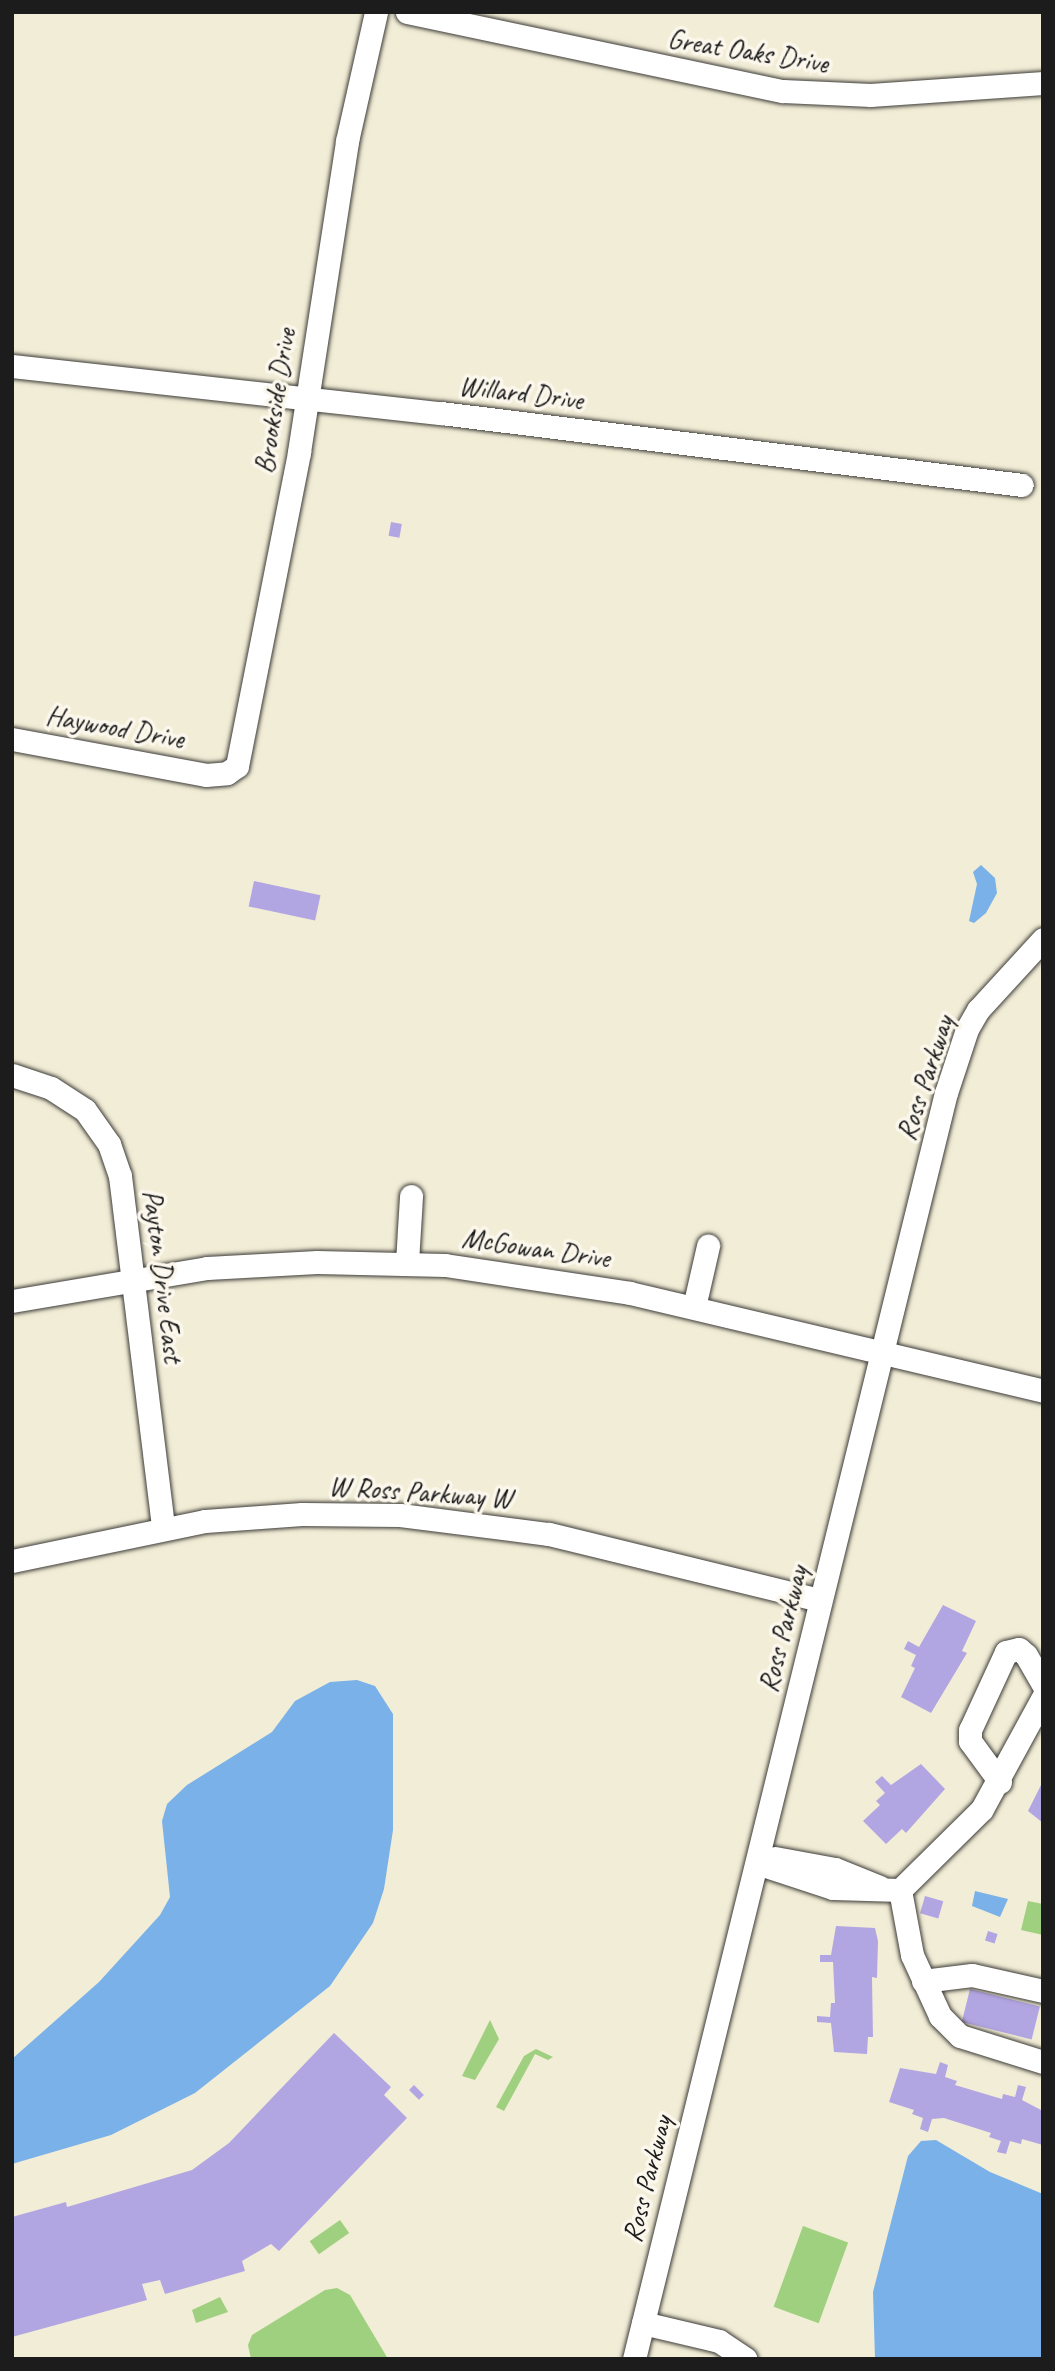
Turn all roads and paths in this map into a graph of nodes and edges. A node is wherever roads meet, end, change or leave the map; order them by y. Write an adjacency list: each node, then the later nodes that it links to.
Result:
1 (376, 12): 5 (street, Brookside Drive)
2 (407, 12): 3 (street, Great Oaks Drive)
3 (1043, 83)
4 (12, 366): 5 (street, Willard Drive)
5 (306, 399): 6 (street, Willard Drive); 8 (street, Brookside Drive)
6 (1021, 485)
7 (12, 739): 8 (street, Haywood Drive)
8 (206, 775)
9 (1043, 939): 17 (street, Ross Parkway)
10 (18, 1077): 14 (street, Payton Drive East)
11 (411, 1196): 13 (street)
12 (708, 1246): 16 (street)
13 (407, 1262): 14 (street, McGowan Drive); 16 (street, McGowan Drive)
14 (133, 1279): 15 (street, McGowan Drive); 19 (street, Payton Drive East)
15 (12, 1301)
16 (694, 1307): 17 (street, McGowan Drive)
17 (882, 1353): 18 (street, McGowan Drive); 21 (street, Ross Parkway)
18 (1043, 1391)
19 (163, 1527): 20 (street, W Ross Parkway W); 21 (street, W Ross Parkway W)
20 (12, 1561)
21 (820, 1600): 25 (street, Ross Parkway)
22 (1043, 1684): 24 (street)
23 (1043, 1697): 24 (street)
24 (1000, 1782): 26 (street)
25 (758, 1860): 26 (street); 30 (street, Ross Parkway)
26 (893, 1890): 27 (street)
27 (923, 1981): 28 (street); 29 (street)
28 (1043, 1992)
29 (1043, 2062)
30 (643, 2323): 31 (street); 32 (street, Ross Parkway)
31 (697, 2337): 33 (street); 34 (street)
32 (634, 2359)
33 (719, 2359)
34 (746, 2359)

